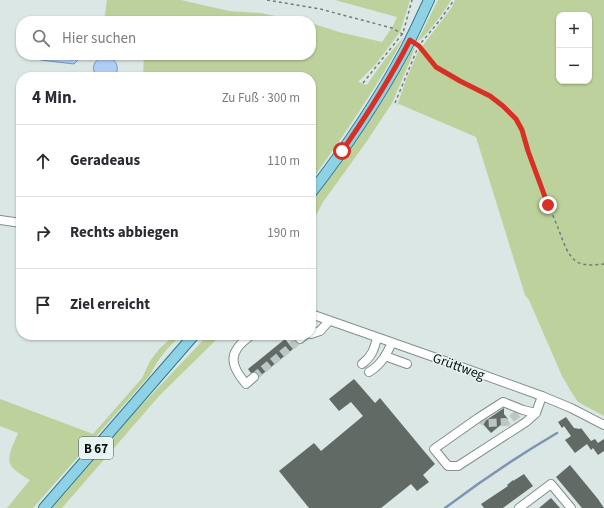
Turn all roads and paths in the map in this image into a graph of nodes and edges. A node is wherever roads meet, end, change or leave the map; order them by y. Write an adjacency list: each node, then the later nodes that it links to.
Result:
1 (267, 0): 5 (path)
2 (412, 0): 5 (path)
3 (429, 0): 5 (main road)
4 (454, 0): 6 (path)
5 (406, 37): 6 (path); 7 (path); 9 (main road)
6 (419, 46): 8 (path); 12 (path)
7 (363, 83)
8 (395, 103)
9 (316, 186)
10 (0, 220): 11 (street)
11 (16, 222)
12 (604, 264)
13 (316, 316): 14 (street, Grüttweg)
14 (329, 321): 15 (street); 16 (street, Grüttweg)
15 (316, 332)
16 (377, 338): 19 (street, Grüttweg); 21 (street)
17 (190, 340): 28 (main road, B 67)
18 (246, 340): 24 (street)
19 (392, 343): 20 (street); 25 (street, Grüttweg)
20 (385, 356): 22 (street); 23 (street)
21 (362, 364)
22 (407, 364)
23 (369, 372)
24 (254, 377)
25 (542, 396): 26 (street); 27 (street, Grüttweg)
26 (536, 413): 26 (street)
27 (604, 425)
28 (44, 508)
29 (519, 508): 30 (street)
30 (571, 508)

